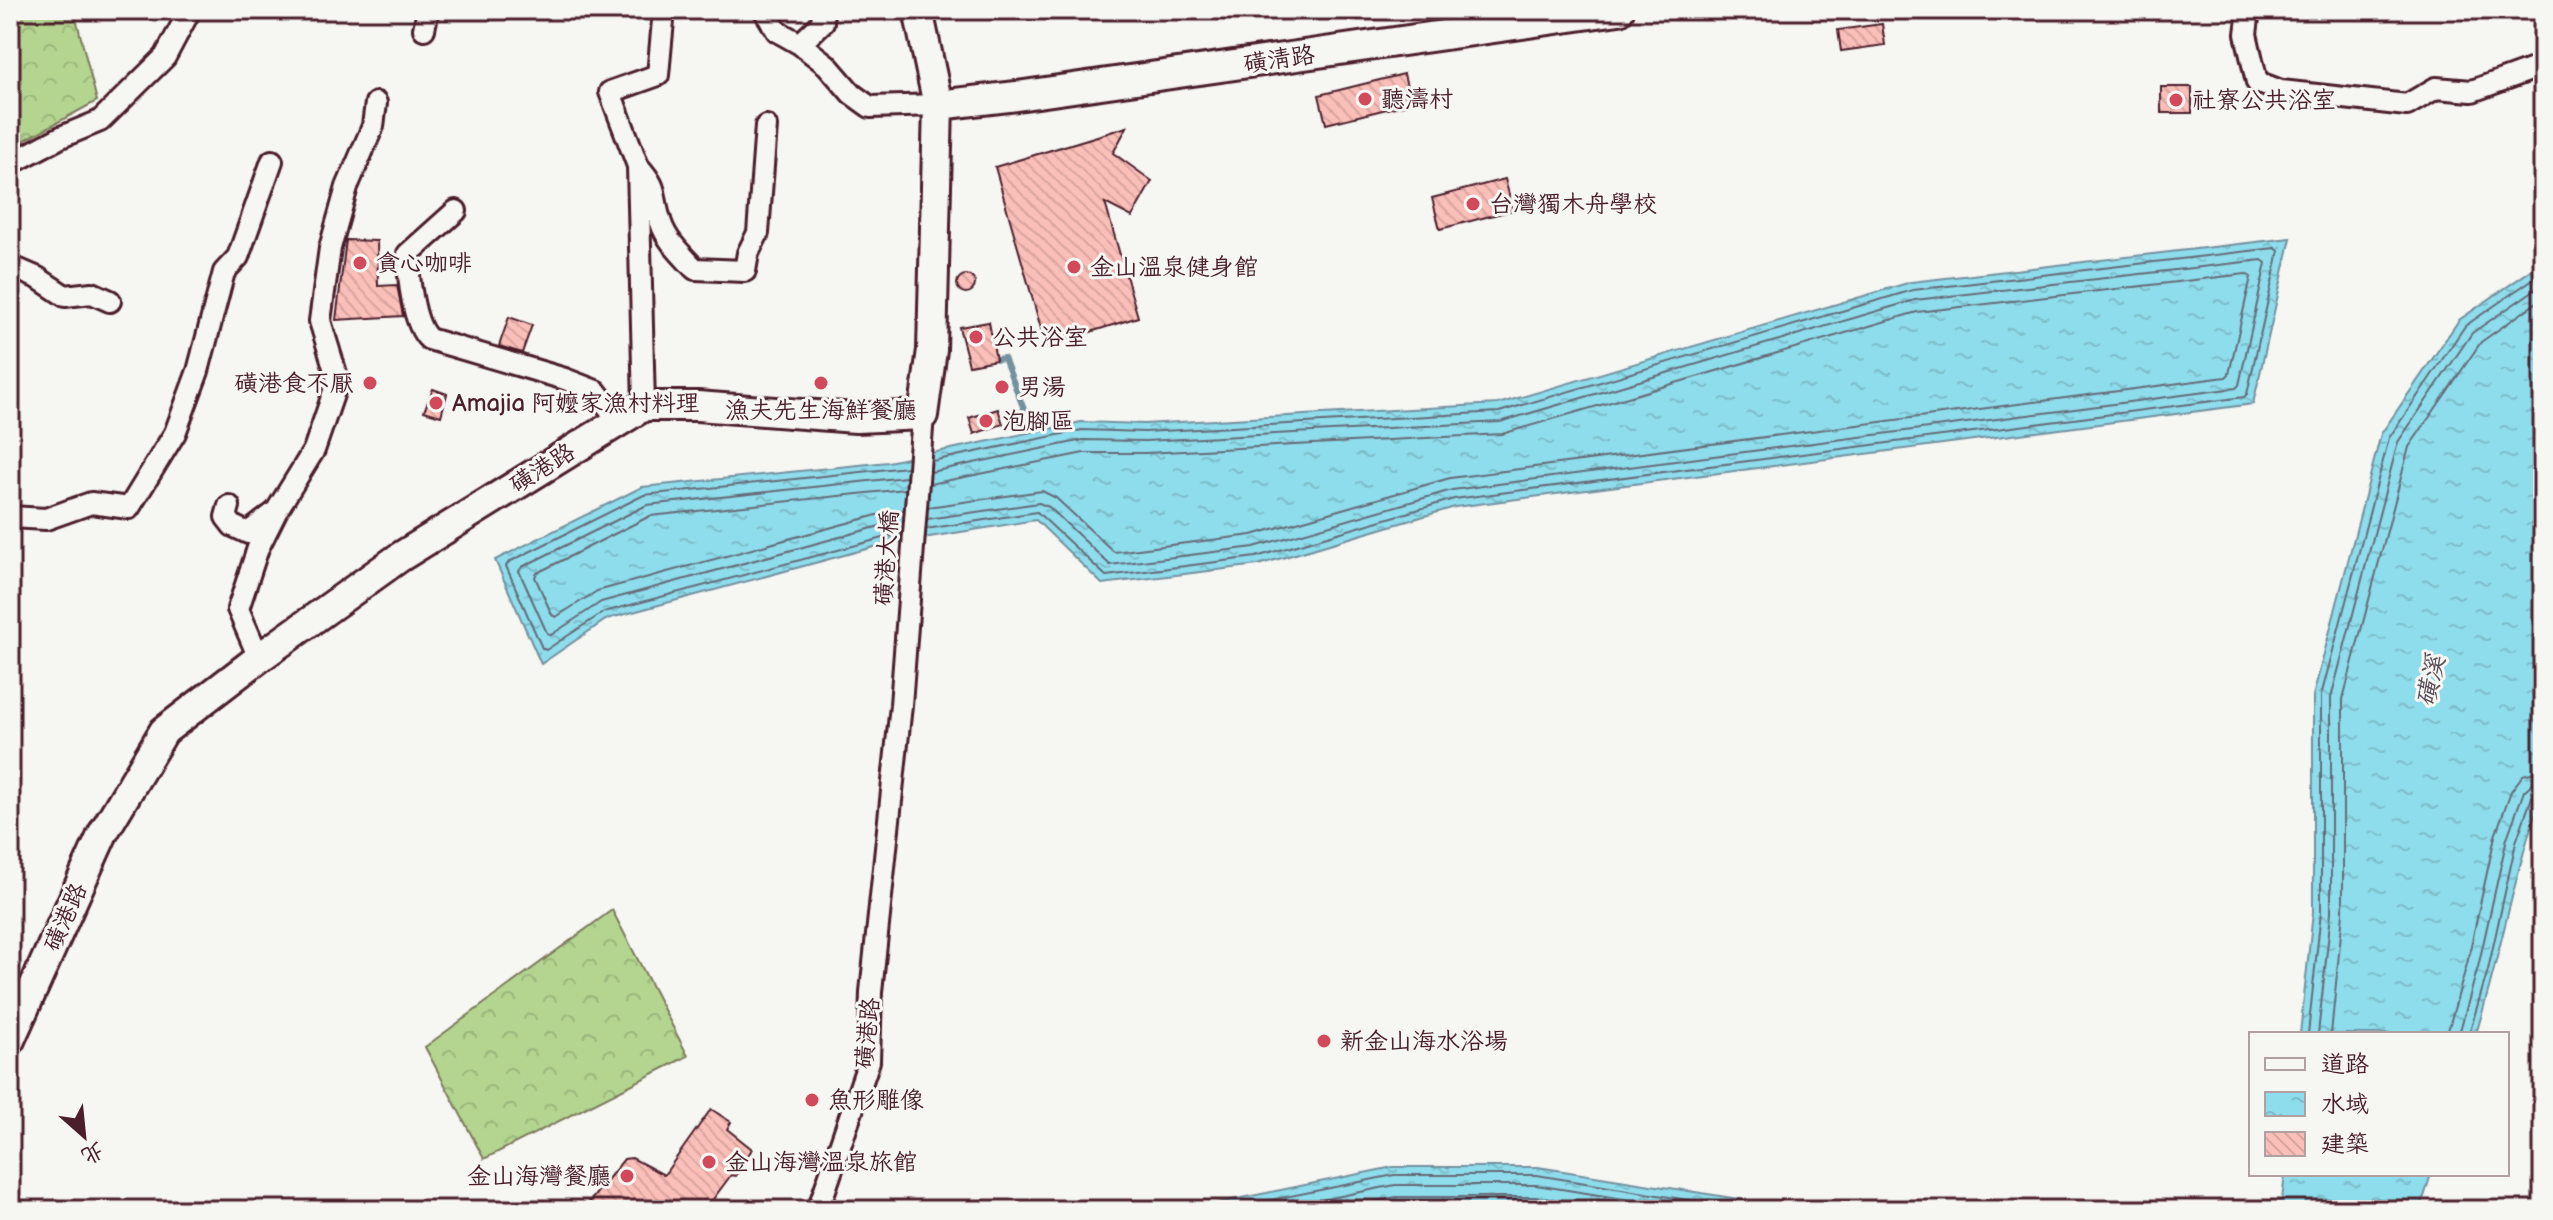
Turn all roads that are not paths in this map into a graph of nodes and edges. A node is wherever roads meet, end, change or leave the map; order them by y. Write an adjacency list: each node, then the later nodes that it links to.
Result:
1 (190, 10): 14 (street)
2 (664, 10): 15 (street)
3 (764, 10): 8 (street)
4 (822, 10): 8 (street)
5 (918, 10): 11 (street)
6 (1619, 10): 11 (street, 磺清路)
7 (2249, 10): 9 (street)
8 (800, 44): 11 (street)
9 (2543, 72)
10 (376, 103): 23 (street)
11 (938, 105): 20 (street)
12 (766, 126): 15 (street)
13 (272, 161): 24 (street)
14 (10, 164)
15 (638, 166): 19 (street)
16 (456, 211): 21 (street)
17 (10, 266): 18 (street)
18 (110, 301)
19 (644, 406): 20 (street, 磺港路); 21 (street, 磺港路)
20 (923, 415): 26 (street, 磺港大橋)
21 (618, 420): 25 (street, 磺港路)
22 (229, 506): 23 (street)
23 (277, 510): 25 (street)
24 (10, 517)
25 (259, 658): 27 (street, 磺港路)
26 (901, 705): 28 (street, 磺港路)
27 (10, 1040)
28 (818, 1210)

